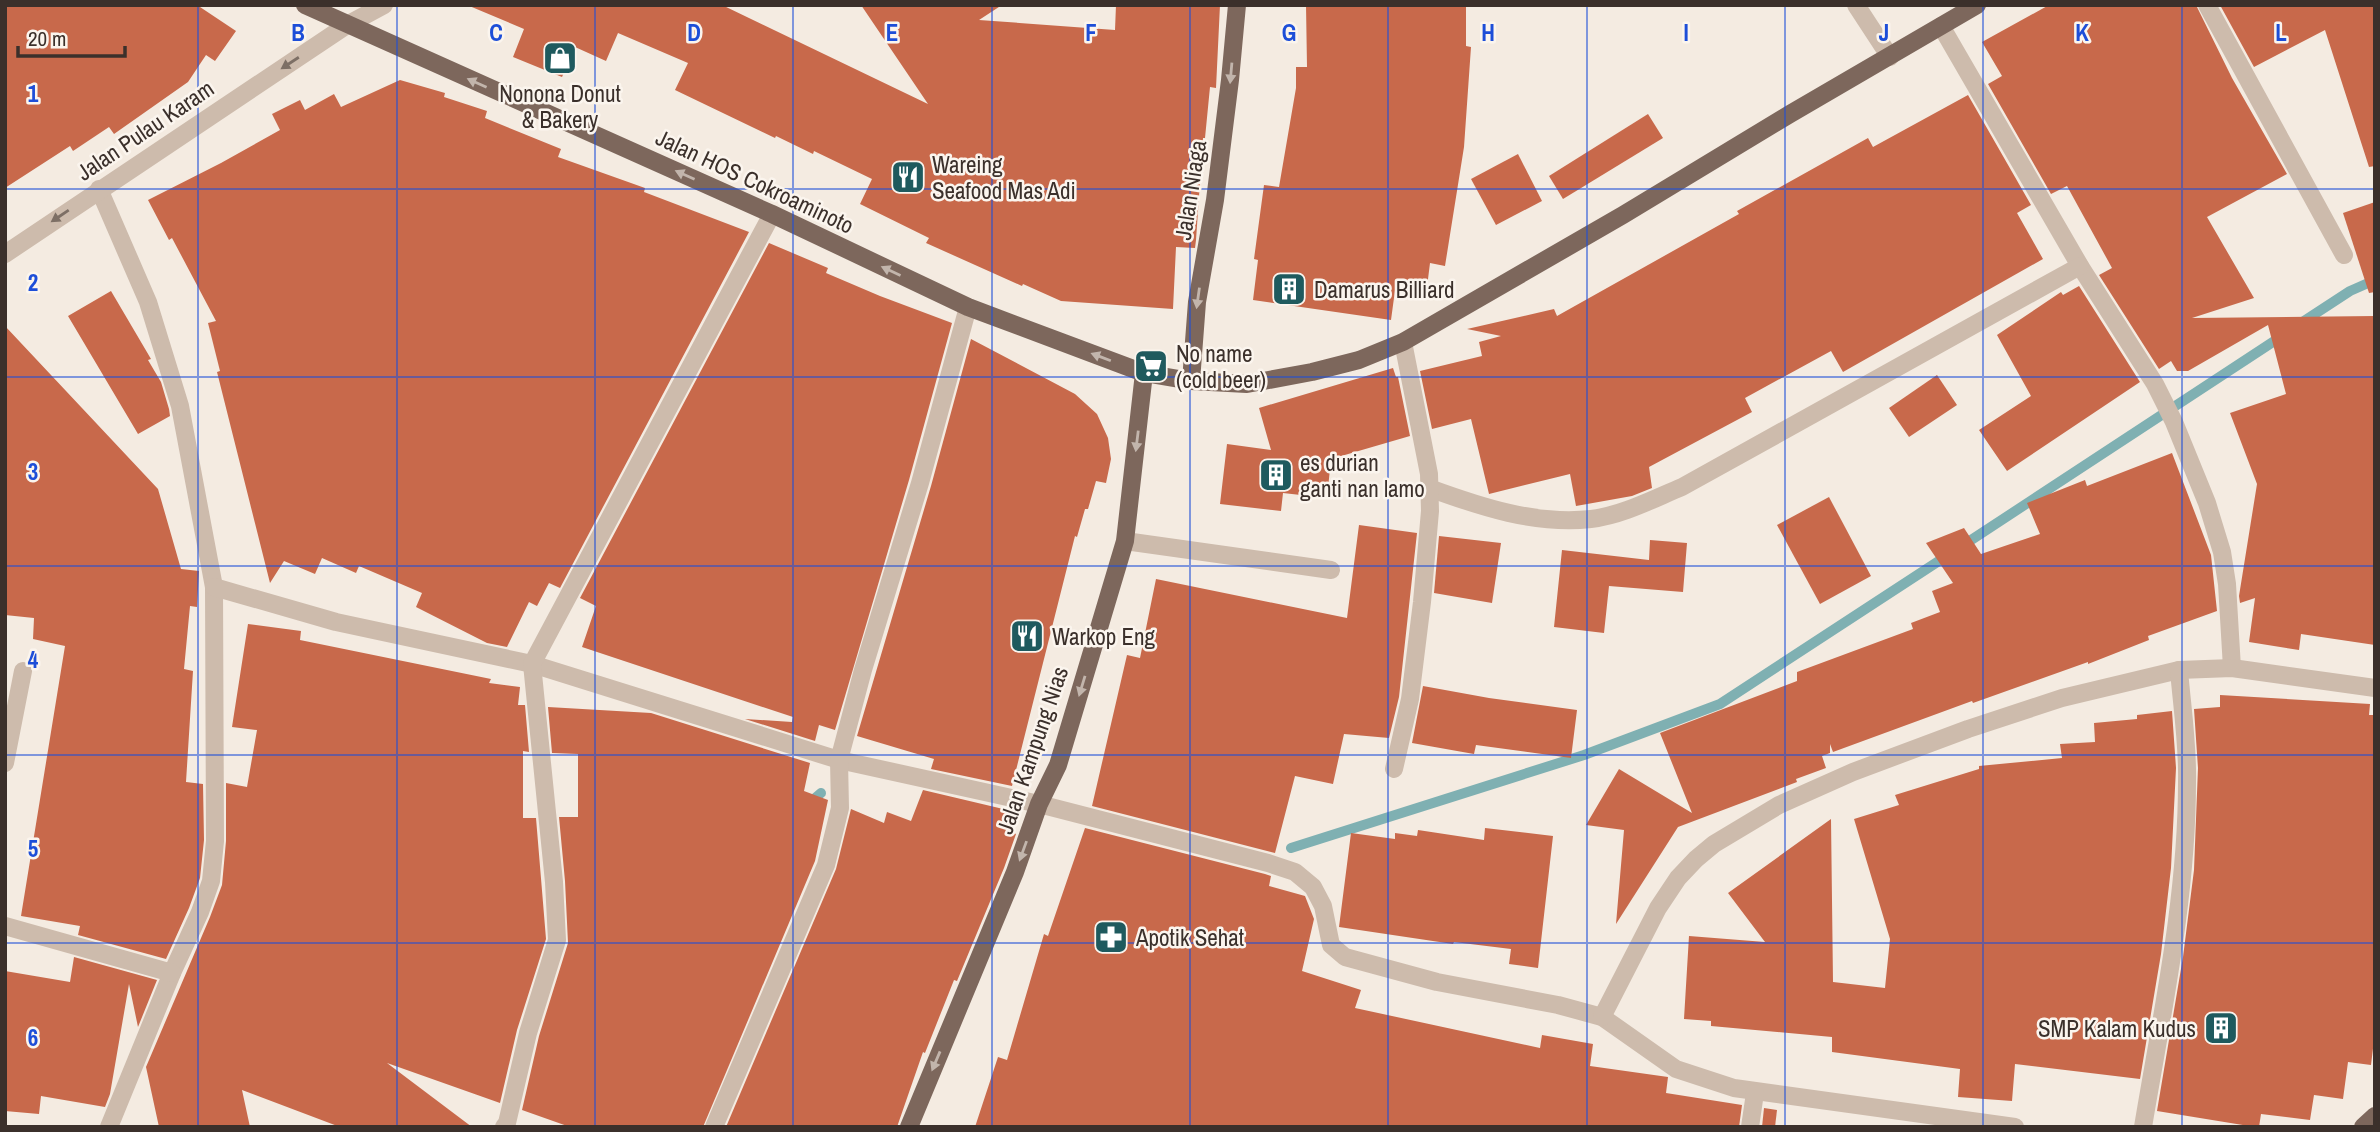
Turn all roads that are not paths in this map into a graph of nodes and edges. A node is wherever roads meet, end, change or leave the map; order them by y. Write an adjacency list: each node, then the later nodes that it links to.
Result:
1 (305, 5): 7 (main road, Jalan HOS Cokroaminoto)
2 (384, 5): 7 (street, Jalan Pulau Karam)
3 (1237, 5): 18 (main road, Jalan Niaga, one-way to 18)
4 (1856, 5): 9 (street)
5 (1977, 5): 8 (main road, Jalan HOS Cokroaminoto)
6 (2207, 5): 13 (street)
7 (347, 25): 10 (street, Jalan Pulau Karam, one-way to 10); 11 (main road, Jalan HOS Cokroaminoto, one-way to 7)
8 (1941, 26): 9 (main road, Jalan HOS Cokroaminoto); 14 (street)
9 (1890, 57): 16 (main road, Jalan HOS Cokroaminoto)
10 (99, 189): 12 (street, Jalan Pulau Karam, one-way to 12); 22 (street)
11 (772, 214): 15 (main road, Jalan HOS Cokroaminoto, one-way to 11); 23 (street)
12 (5, 254)
13 (2344, 255)
14 (2080, 266): 19 (street); 24 (street)
15 (968, 307): 17 (main road, Jalan HOS Cokroaminoto, one-way to 15); 28 (street)
16 (1403, 342): 18 (main road, Jalan HOS Cokroaminoto); 19 (street)
17 (1144, 373): 18 (main road, Jalan HOS Cokroaminoto); 20 (main road, Jalan Kampung Nias, one-way to 20)
18 (1191, 381)
19 (1429, 488): 30 (street)
20 (1125, 541): 21 (street); 31 (main road, Jalan Kampung Nias, one-way to 31)
21 (1331, 570)
22 (214, 587): 23 (street); 33 (street)
23 (532, 664): 28 (street); 38 (street)
24 (2232, 668): 25 (street); 27 (street)
25 (2179, 670): 34 (street); 43 (street)
26 (23, 671): 29 (street)
27 (2375, 688)
28 (839, 760): 31 (street); 39 (street)
29 (5, 763)
30 (1394, 769)
31 (1039, 804): 34 (street); 40 (main road, Jalan Kampung Nias, one-way to 40)
32 (5, 926): 33 (street)
33 (172, 973): 37 (street)
34 (1602, 1017): 35 (street)
35 (1755, 1093): 41 (street); 42 (street)
36 (2375, 1116): 44 (main road)
37 (110, 1126)
38 (510, 1126)
39 (714, 1127)
40 (909, 1127)
41 (1750, 1127)
42 (2015, 1127)
43 (2143, 1127)
44 (2363, 1127)

